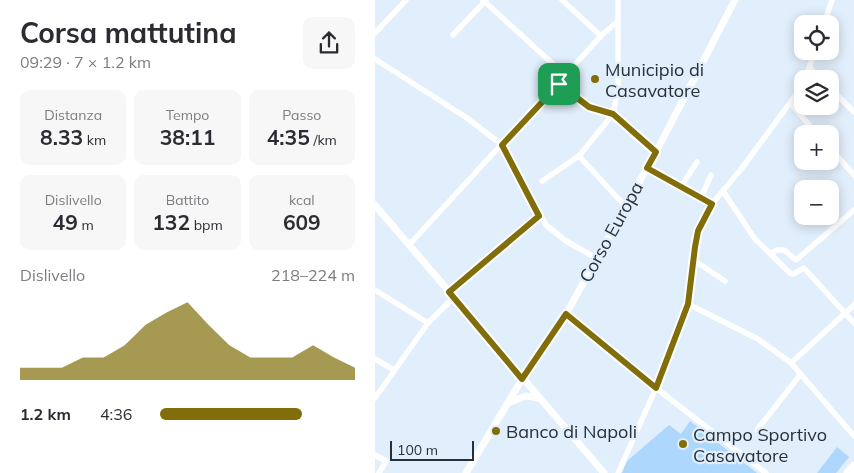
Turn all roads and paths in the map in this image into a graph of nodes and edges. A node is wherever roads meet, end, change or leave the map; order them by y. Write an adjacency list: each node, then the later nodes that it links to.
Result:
1 (406, 0): 9 (street)
2 (562, 0): 11 (street)
3 (618, 0): 8 (street)
4 (735, 0): 24 (street, Corso Europa)
5 (485, 1): 10 (street); 15 (street)
6 (830, 1): 7 (street)
7 (826, 15)
8 (618, 21): 11 (street); 21 (street)
9 (375, 33)
10 (453, 35)
11 (601, 36): 15 (street)
12 (375, 59): 23 (street)
13 (812, 60): 14 (street)
14 (810, 68)
15 (566, 76): 16 (street)
16 (559, 84): 21 (street); 23 (street)
17 (839, 97): 20 (street)
18 (794, 99): 19 (street)
19 (791, 104): 22 (street); 33 (street)
20 (854, 112)
21 (613, 114): 24 (street); 25 (street)
22 (809, 125)
23 (502, 145): 39 (street); 40 (street)
24 (656, 152): 28 (street, Corso Europa)
25 (579, 156): 31 (street); 37 (street)
26 (839, 158): 30 (street)
27 (697, 162): 32 (street)
28 (647, 168): 32 (street); 37 (street, Corso Europa)
29 (711, 175): 34 (street)
30 (854, 175)
31 (543, 180)
32 (682, 185): 34 (street)
33 (723, 191): 35 (street); 41 (street)
34 (701, 198): 35 (street)
35 (712, 204): 43 (street)
36 (375, 205): 40 (street)
37 (626, 206): 42 (street, Corso Europa)
38 (854, 210): 44 (street)
39 (539, 216): 42 (street); 48 (street)
40 (409, 245): 48 (street)
41 (770, 254): 44 (street); 45 (street)
42 (596, 258): 52 (street, Corso Europa)
43 (692, 259): 46 (street); 49 (street)
44 (796, 260): 45 (street)
45 (804, 268): 51 (street)
46 (725, 281)
47 (375, 290): 53 (street)
48 (451, 295): 53 (street); 59 (street)
49 (688, 304): 56 (street); 60 (street)
50 (854, 305): 51 (street)
51 (845, 313): 54 (street); 56 (street)
52 (566, 314): 59 (street, Corso Europa); 60 (street)
53 (428, 323): 57 (street)
54 (854, 323)
55 (375, 359): 57 (street)
56 (791, 363): 58 (street)
57 (394, 370): 61 (street)
58 (800, 375): 64 (street); 65 (street)
59 (522, 379): 62 (street); 63 (street, Corso Europa)
60 (656, 388): 71 (street); 72 (street)
61 (375, 398)
62 (538, 398): 63 (street); 70 (street)
63 (508, 403): 69 (street, Corso Europa)
64 (757, 430)
65 (854, 436)
66 (375, 455): 68 (street)
67 (854, 466): 73 (highway)
68 (379, 473)
69 (466, 473)
70 (604, 473)
71 (618, 473)
72 (767, 473)
73 (848, 473)

